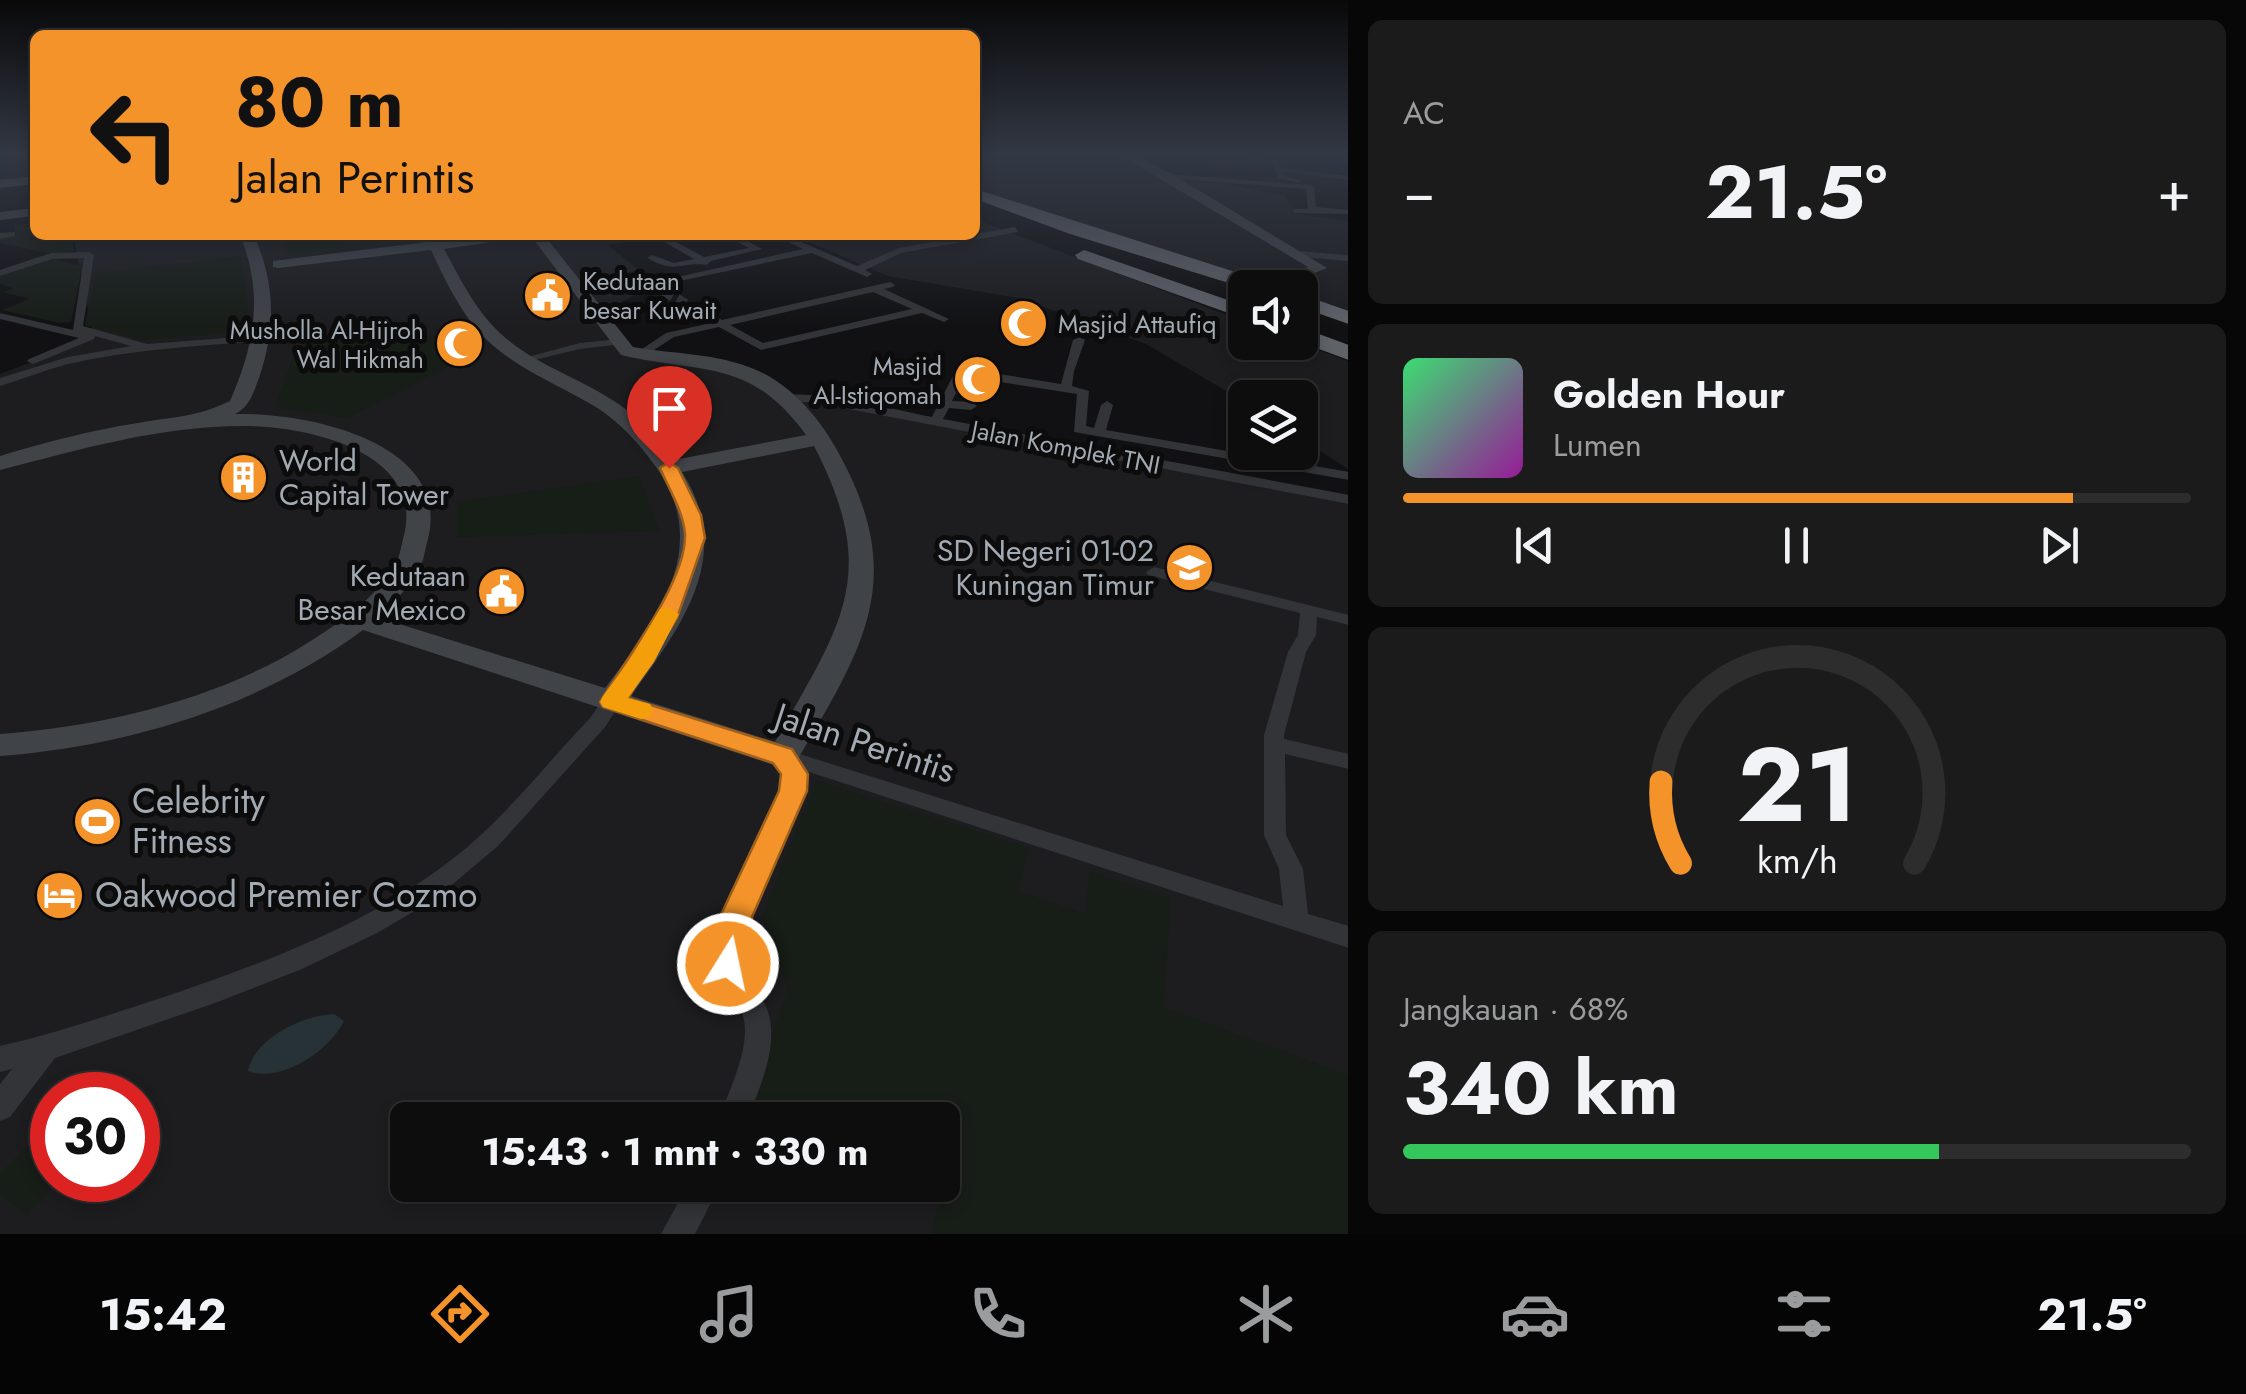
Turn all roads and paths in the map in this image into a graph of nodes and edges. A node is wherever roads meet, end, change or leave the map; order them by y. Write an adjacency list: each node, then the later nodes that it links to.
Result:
1 (30, 213): 7 (street)
2 (989, 213): 8 (highway)
3 (989, 213): 8 (highway)
4 (990, 213): 39 (highway)
5 (992, 213): 37 (highway)
6 (1229, 213): 24 (street)
7 (0, 216)
8 (1024, 226): 10 (street); 20 (highway)
9 (12, 234): 11 (street)
10 (980, 235)
11 (0, 236)
12 (249, 240): 51 (street)
13 (266, 240): 33 (street)
14 (543, 240): 53 (street)
15 (665, 240): 28 (street)
16 (739, 240): 22 (street)
17 (789, 240): 23 (street)
18 (953, 240): 30 (street)
19 (432, 241): 33 (street); 59 (street)
20 (1127, 246): 34 (highway); 36 (highway)
21 (1064, 248): 40 (highway)
22 (758, 249): 26 (street); 28 (street)
23 (812, 250): 26 (street); 30 (street)
24 (1297, 254): 27 (street); 31 (street)
25 (652, 258): 28 (street)
26 (776, 258): 29 (street)
27 (1348, 258)
28 (703, 260): 29 (street)
29 (721, 269): 35 (street)
30 (858, 269): 38 (street)
31 (1315, 270)
32 (0, 273): 56 (street)
33 (280, 274): 51 (street)
34 (1228, 277)
35 (651, 284)
36 (1228, 285)
37 (1228, 286)
38 (875, 289): 42 (street); 48 (street)
39 (1228, 296)
40 (1228, 307)
41 (1318, 307): 46 (highway)
42 (922, 310): 47 (street); 48 (street)
43 (700, 312): 48 (street)
44 (0, 316): 60 (street)
45 (1318, 318): 50 (highway)
46 (1348, 318)
47 (944, 319)
48 (719, 323): 57 (street)
49 (1318, 330): 55 (highway)
50 (1348, 330)
51 (272, 337): 56 (street); 70 (street); 72 (street)
52 (1079, 340): 64 (street)
53 (619, 342): 57 (street); 59 (street)
54 (1318, 342): 58 (highway)
55 (1348, 342)
56 (144, 346): 62 (street)
57 (642, 354): 65 (street)
58 (1348, 354)
59 (522, 360): 76 (street)
60 (7, 367): 61 (street)
61 (0, 374)
62 (0, 382)
63 (1050, 387): 64 (street); 66 (street); 67 (street)
64 (1066, 389): 73 (street)
65 (783, 398): 71 (street, Jalan Komplek TNI); 74 (street)
66 (945, 404): 69 (street); 71 (street)
67 (1044, 404)
68 (1107, 405): 73 (street)
69 (971, 406)
70 (203, 421): 72 (street); 75 (street)
71 (936, 421): 78 (street, Jalan Komplek TNI)
72 (263, 422): 81 (street)
73 (1098, 434): 77 (street)
74 (822, 438): 76 (street); 86 (street)
75 (0, 463)
76 (669, 468): 83 (street)
77 (1348, 476)
78 (1348, 500)
79 (1154, 572): 80 (street)
80 (1308, 610): 82 (street); 84 (street)
81 (359, 620): 83 (street, Jalan Perintis); 85 (street)
82 (1348, 620)
83 (612, 702): 86 (street, Jalan Perintis); 90 (street)
84 (1275, 744): 87 (street); 88 (street)
85 (4, 746)
86 (783, 756): 88 (street, Jalan Perintis); 92 (street)
87 (1348, 762)
88 (1297, 921): 89 (street, Jalan Perintis)
89 (1348, 937)
90 (45, 1050): 91 (street); 93 (street)
91 (0, 1060)
92 (739, 1102)
93 (0, 1107)
94 (695, 1202): 95 (street)
95 (677, 1234)

